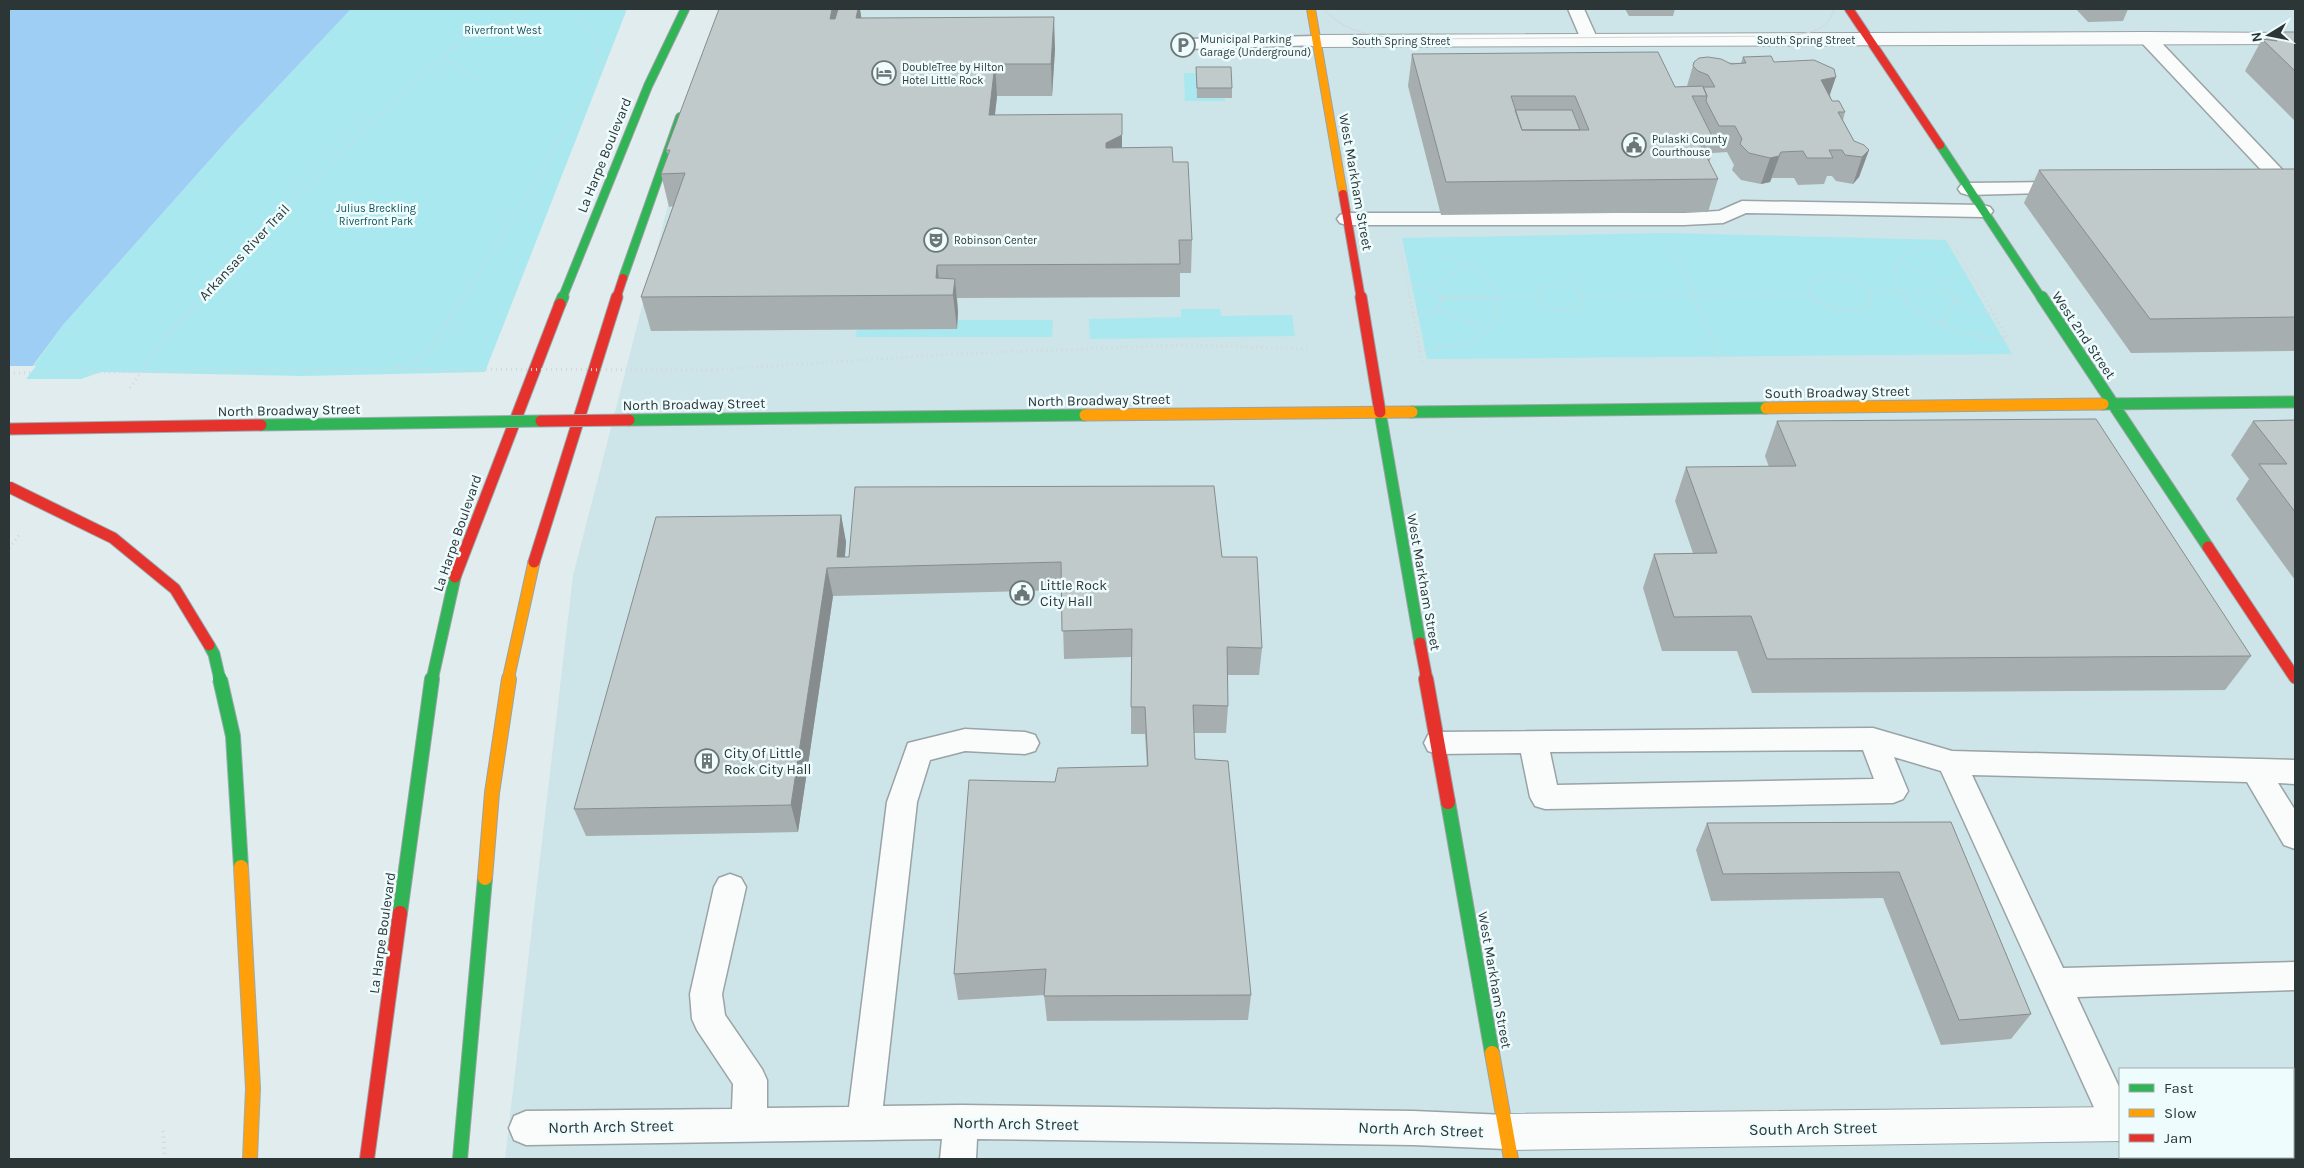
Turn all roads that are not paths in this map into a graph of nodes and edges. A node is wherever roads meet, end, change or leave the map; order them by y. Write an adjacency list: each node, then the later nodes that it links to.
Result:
1 (685, 9): 43 (main road, La Harpe Boulevard)
2 (1311, 9): 9 (main road, West Markham Street)
3 (1576, 9): 7 (lane)
4 (1849, 9): 8 (main road, West 2nd Street)
5 (2147, 38): 6 (street, South Spring Street); 8 (street, South Spring Street); 13 (lane)
6 (2295, 39)
7 (1589, 40): 8 (street, South Spring Street); 9 (street, South Spring Street)
8 (1868, 40): 15 (main road, West 2nd Street)
9 (1316, 41): 10 (lane); 17 (main road, West Markham Street)
10 (1187, 44)
11 (684, 107): 44 (main road)
12 (2259, 187): 13 (lane)
13 (2292, 187)
14 (2084, 188): 15 (lane)
15 (1968, 189): 16 (main road, West 2nd Street)
16 (1983, 210): 17 (lane); 19 (main road, West 2nd Street)
17 (1347, 219): 20 (main road, West Markham Street)
18 (2295, 402): 19 (main road, South Broadway Street)
19 (2112, 404): 20 (main road, South Broadway Street); 23 (main road, West 2nd Street)
20 (1379, 411): 21 (main road, North Broadway Street, bridge); 27 (main road, West Markham Street)
21 (9, 429)
22 (9, 487): 42 (main road, bridge)
23 (2295, 678)
24 (1873, 739): 25 (lane); 25 (lane); 28 (lane)
25 (1533, 741): 27 (lane)
26 (1025, 743): 37 (lane)
27 (1438, 743): 41 (main road, West Markham Street)
28 (1952, 763): 29 (lane); 34 (lane)
29 (2255, 771): 30 (lane); 31 (lane)
30 (2295, 772)
31 (2295, 836)
32 (730, 887): 39 (lane)
33 (2295, 976): 34 (lane)
34 (2056, 983): 36 (lane)
35 (961, 1122): 37 (lane, North Arch Street); 41 (lane, North Arch Street); 45 (lane)
36 (2119, 1122)
37 (864, 1123): 39 (lane, North Arch Street)
38 (2119, 1124): 41 (street, South Arch Street)
39 (749, 1125): 40 (lane, North Arch Street)
40 (526, 1128)
41 (1508, 1146)
42 (250, 1159)
43 (367, 1159)
44 (460, 1159)
45 (958, 1159)

